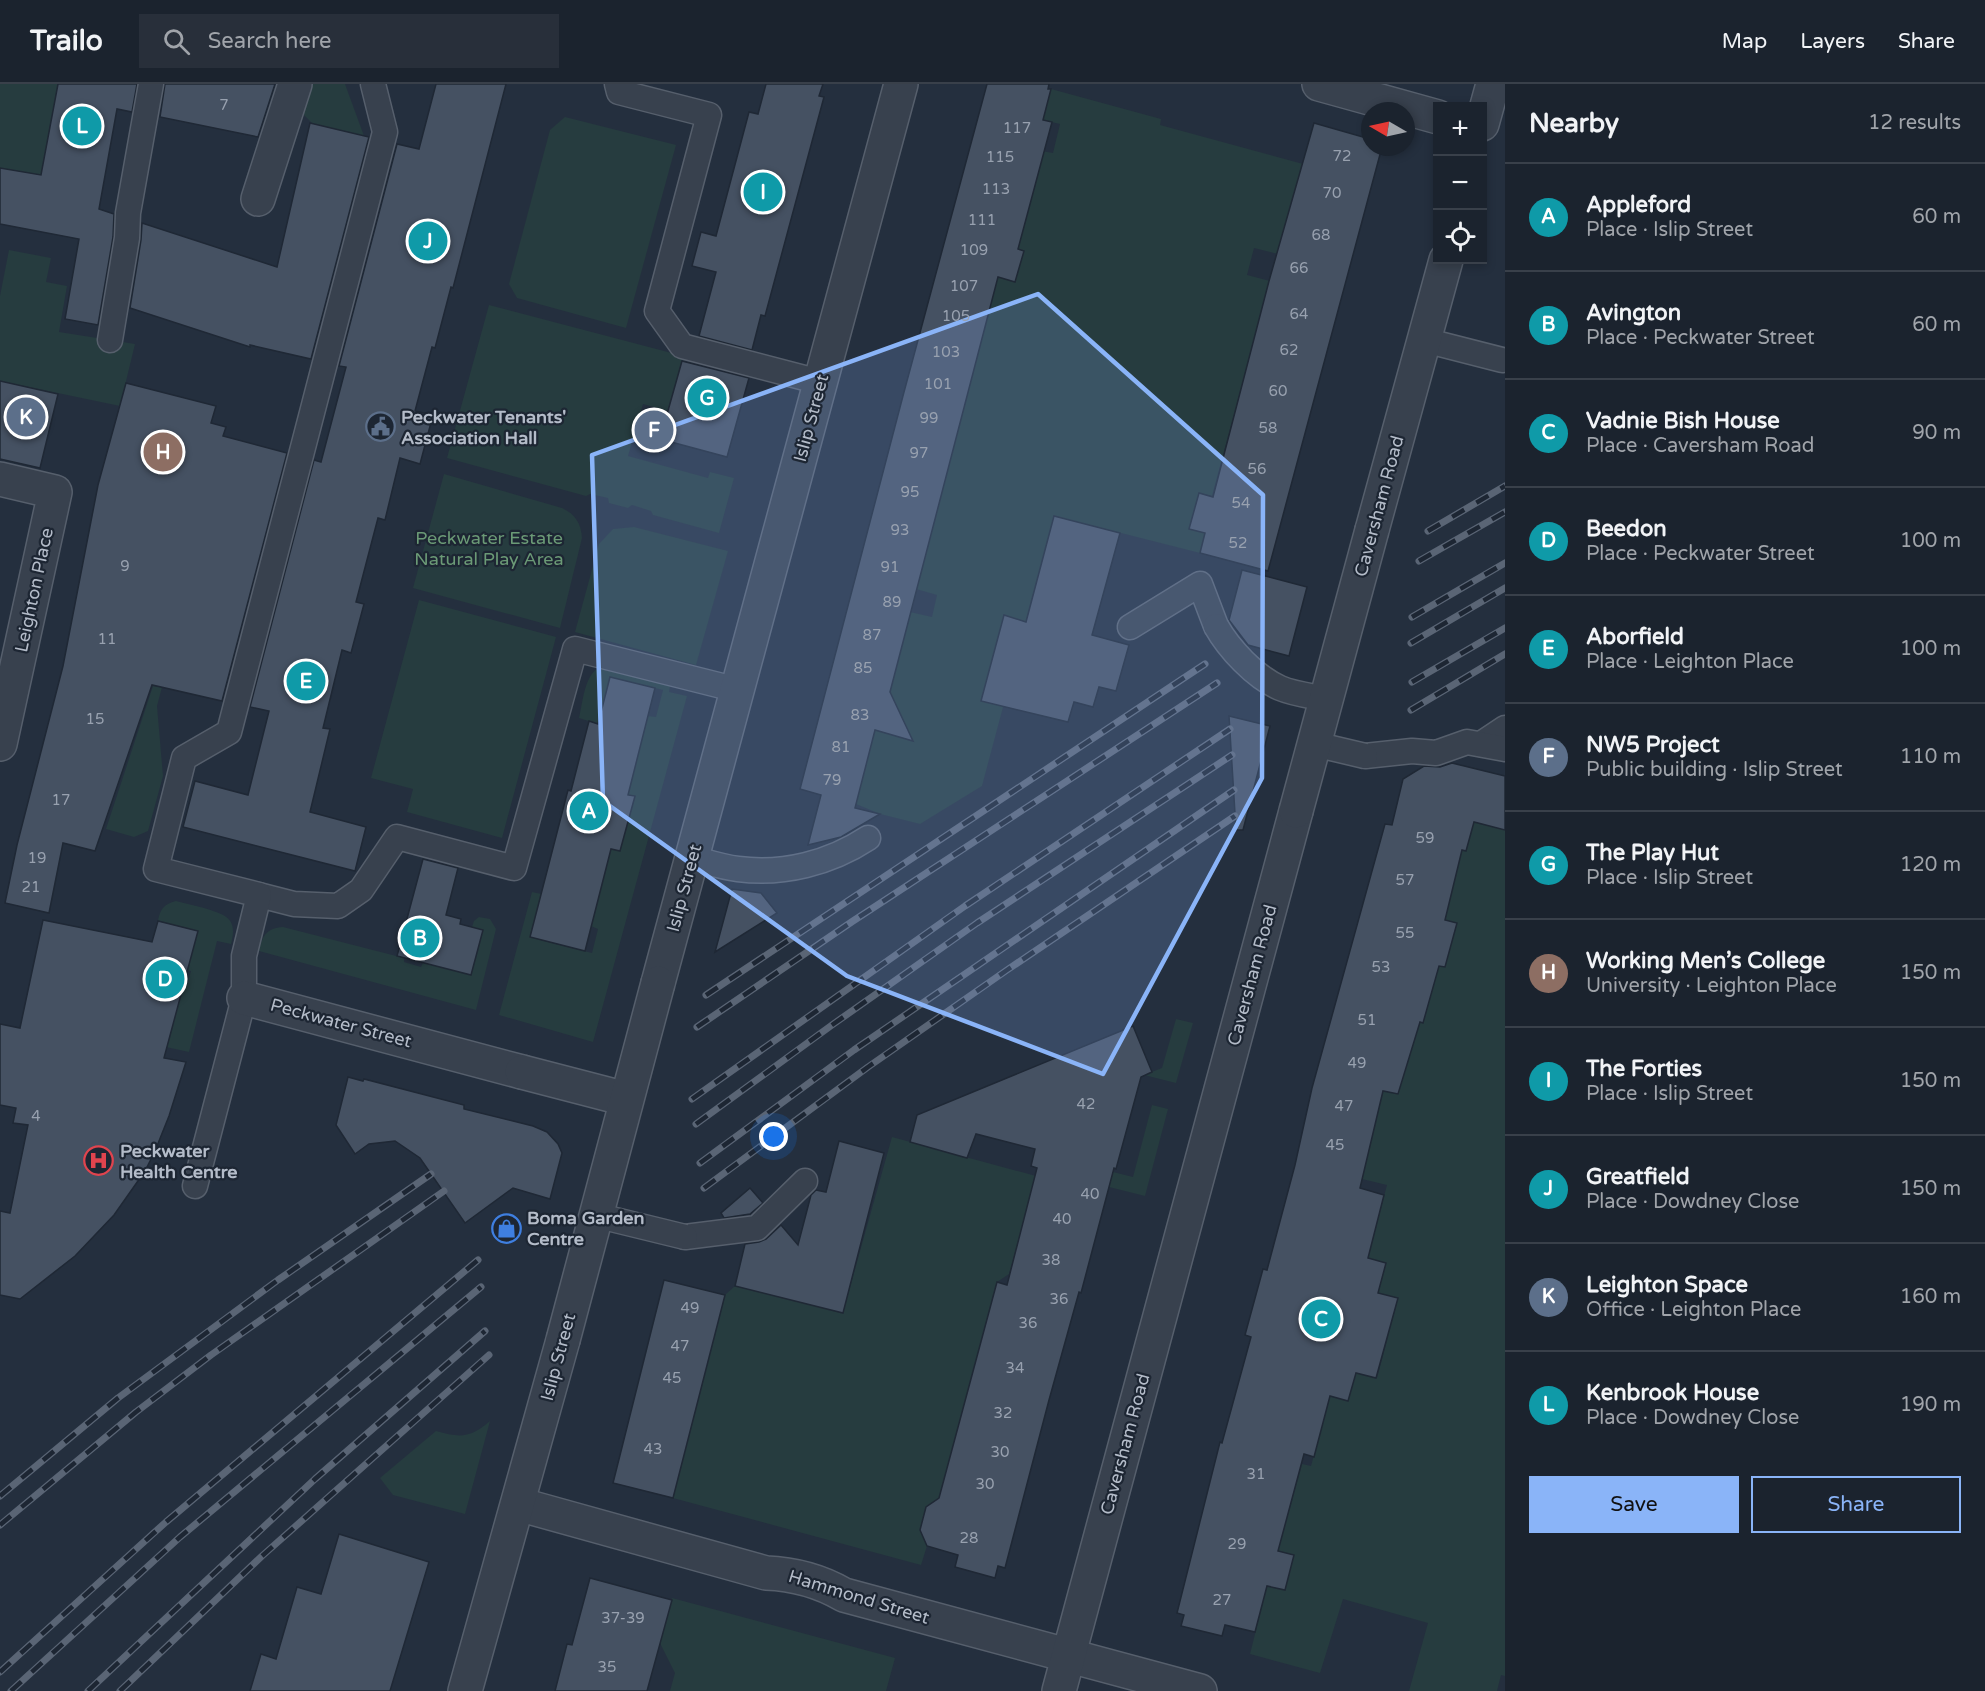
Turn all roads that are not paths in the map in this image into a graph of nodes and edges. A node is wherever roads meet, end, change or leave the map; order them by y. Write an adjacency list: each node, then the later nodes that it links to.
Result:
1 (152, 84): 14 (lane)
2 (295, 84): 12 (street)
3 (373, 84): 29 (lane)
4 (617, 84): 17 (lane)
5 (901, 84): 17 (street, Islip Street)
6 (1319, 84): 9 (street)
7 (1493, 84): 8 (street)
8 (1487, 106)
9 (1433, 116)
10 (1487, 130): 11 (street)
11 (1505, 135)
12 (258, 199)
13 (1445, 264): 15 (street, Caversham Road)
14 (110, 340)
15 (1424, 340): 16 (lane); 21 (street, Caversham Road, bridge)
16 (1502, 360)
17 (820, 382): 20 (street, Islip Street)
18 (0, 479): 23 (street, Leighton Place)
19 (1130, 627): 21 (lane, bridge)
20 (738, 690): 28 (street, Islip Street); 29 (lane)
21 (1326, 699): 24 (street, Caversham Road, bridge)
22 (1505, 728): 25 (lane)
23 (0, 744)
24 (1314, 744): 25 (lane, bridge); 36 (street, Caversham Road, bridge)
25 (1481, 744): 26 (lane)
26 (1505, 749)
27 (867, 838): 28 (lane)
28 (692, 858): 31 (street, Islip Street, bridge)
29 (259, 896): 30 (lane)
30 (244, 998): 31 (street, Peckwater Street, bridge); 33 (lane)
31 (626, 1099): 34 (street, Islip Street, bridge)
32 (805, 1181): 34 (lane, bridge)
33 (195, 1186)
34 (595, 1215): 35 (street, Islip Street, bridge)
35 (518, 1504): 36 (street, Hammond Street); 37 (street, Islip Street)
36 (1068, 1656): 38 (street, Caversham Road); 39 (street, Hammond Street)
37 (465, 1691)
38 (1059, 1691)
39 (1200, 1691)

